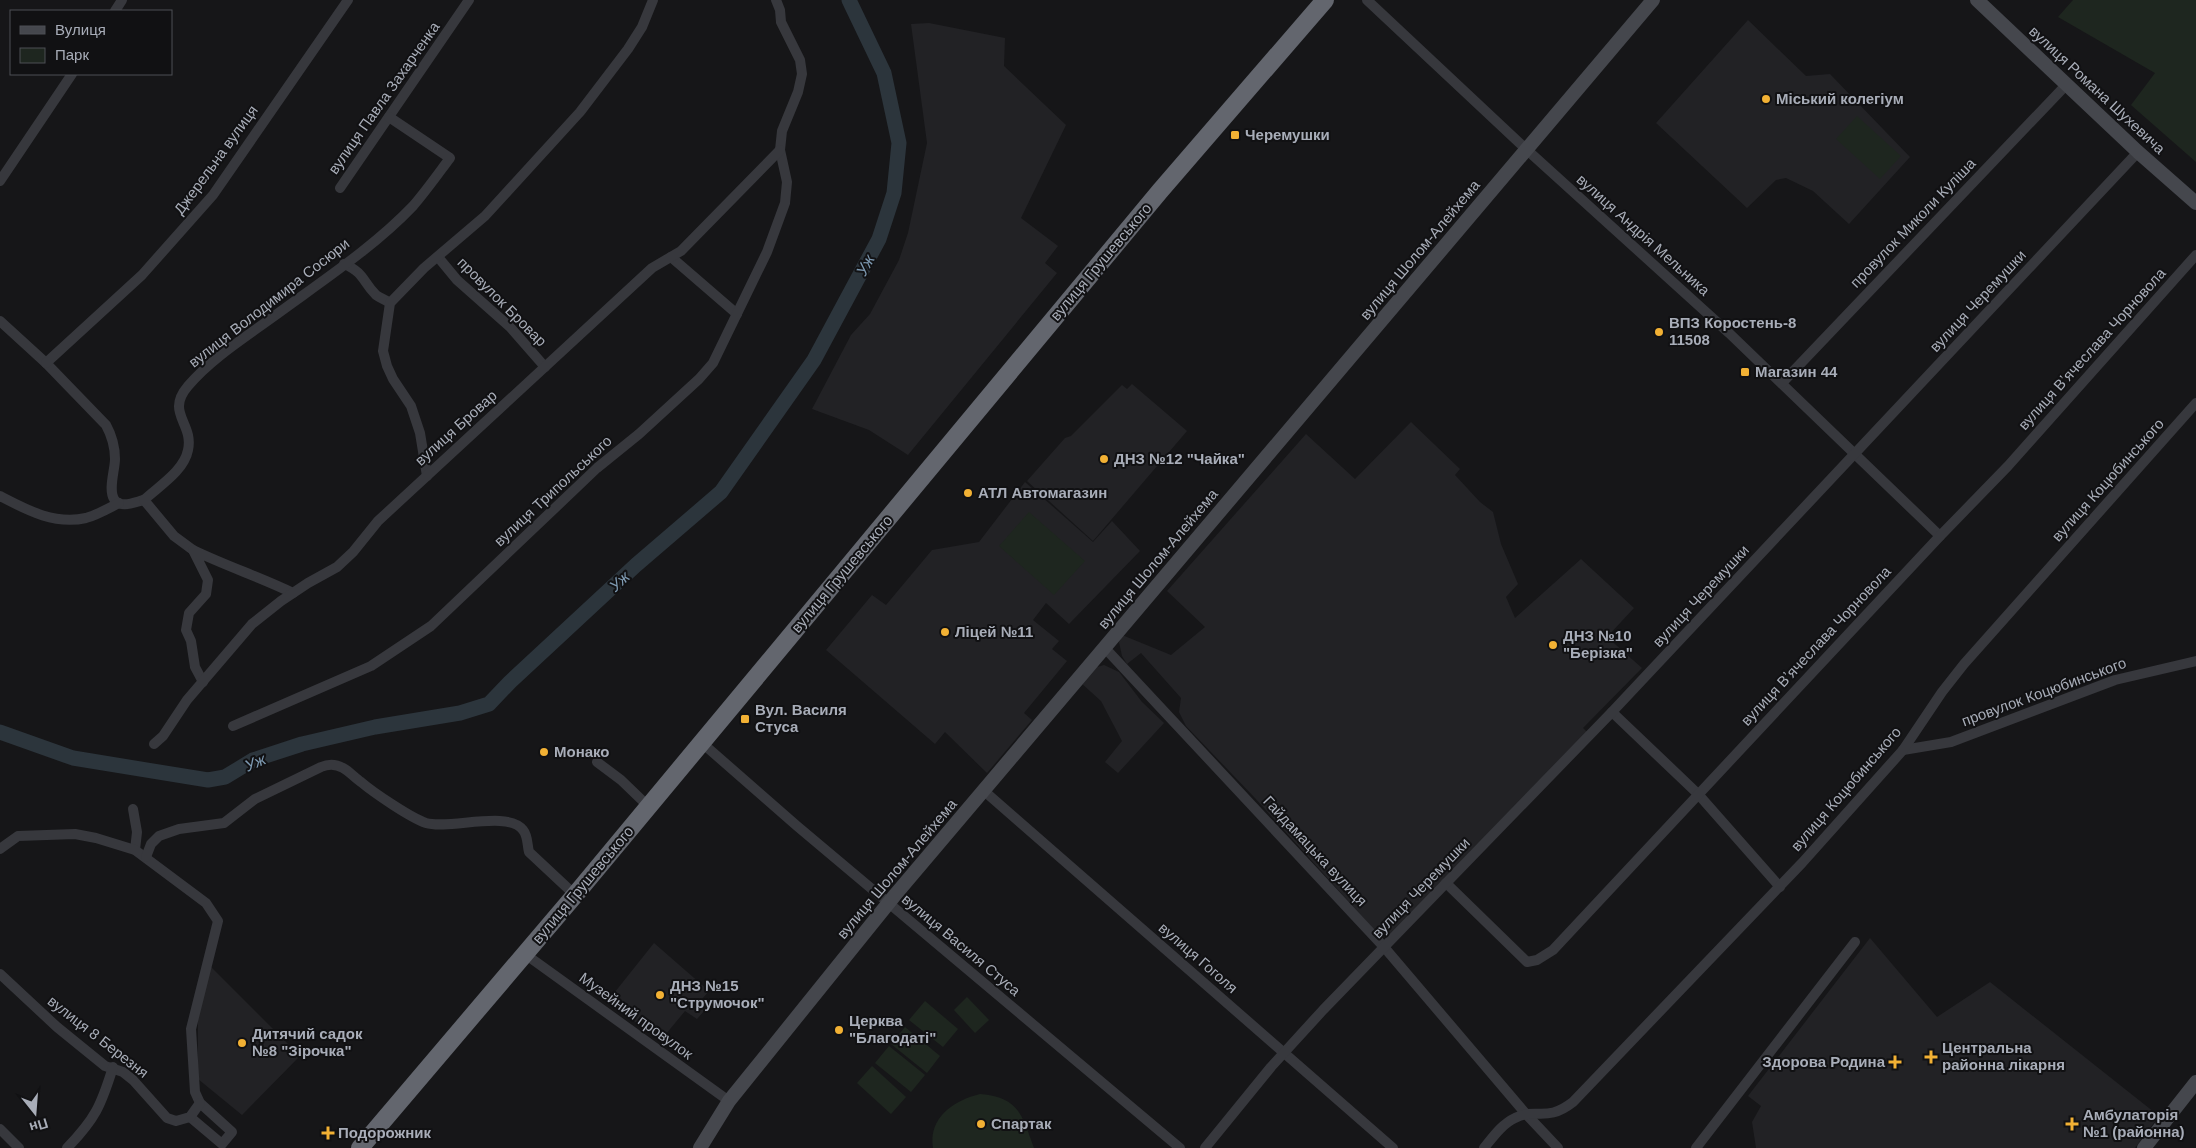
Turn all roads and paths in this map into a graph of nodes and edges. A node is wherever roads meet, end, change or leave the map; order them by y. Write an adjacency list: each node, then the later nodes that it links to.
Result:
1 (348, 0): 25 (street, Джерельна вулиця)
2 (469, 0): 11 (street, вулиця Павла Захарченка)
3 (654, 0): 19 (street)
4 (776, 0): 13 (street)
5 (1324, 0): 42 (highway, вулиця Грушевського)
6 (1367, 0): 12 (street, вулиця Андрія Мельника)
7 (1653, 0): 12 (street, вулиця Шолом-Алейхема)
8 (1977, 0): 10 (street, вулиця Романа Шухевича)
9 (71, 75): 15 (street)
10 (2067, 84): 14 (street, вулиця Романа Шухевича); 27 (street, провулок Миколи Куліша)
11 (389, 118): 16 (street, вулиця Павла Захарченка); 21 (street, вулиця Володимира Сосюри)
12 (1526, 149): 27 (street, вулиця Андрія Мельника); 37 (street, вулиця Шолом-Алейхема)
13 (780, 150): 20 (street, вулиця Бровар); 23 (street, вулиця Трипольського)
14 (2138, 152): 17 (street, вулиця Романа Шухевича); 29 (street, вулиця Черемушки)
15 (0, 181)
16 (340, 188)
17 (2196, 203)
18 (2196, 255): 34 (street, вулиця Вʼячеслава Чорновола)
19 (438, 257): 22 (street); 26 (street, провулок Бровар)
20 (671, 257): 23 (street); 26 (street, вулиця Бровар)
21 (344, 264): 22 (street); 32 (street, вулиця Володимира Сосюри)
22 (390, 303): 30 (street)
23 (736, 314): 41 (street, вулиця Трипольського)
24 (0, 322): 25 (street)
25 (46, 363): 33 (street)
26 (545, 367): 30 (street, вулиця Бровар)
27 (1782, 383): 29 (street, вулиця Андрія Мельника)
28 (2196, 403): 44 (street, вулиця Коцюбинського)
29 (1855, 454): 34 (street, вулиця Андрія Мельника); 40 (street, вулиця Черемушки)
30 (427, 476): 36 (street, вулиця Бровар)
31 (0, 496): 33 (street)
32 (144, 500): 33 (street); 35 (street)
33 (119, 503)
34 (1940, 536): 47 (street, вулиця Вʼячеслава Чорновола)
35 (194, 550): 36 (street); 39 (street)
36 (293, 593): 39 (street, вулиця Бровар)
37 (1104, 647): 46 (street, вулиця Шолом-Алейхема); 58 (street, Гайдамацька вулиця)
38 (2196, 661): 44 (street, провулок Коцюбинського)
39 (202, 682): 43 (street, вулиця Бровар)
40 (1612, 712): 47 (street); 53 (street, вулиця Черемушки)
41 (233, 726)
42 (702, 742): 48 (highway, вулиця Грушевського); 56 (street, вулиця Василя Стуса)
43 (154, 744)
44 (1903, 750): 54 (street, вулиця Коцюбинського)
45 (597, 762): 48 (street)
46 (983, 790): 56 (street, вулиця Шолом-Алейхема); 61 (street, вулиця Гоголя)
47 (1698, 794): 53 (street, вулиця Вʼячеслава Чорновола); 54 (street)
48 (648, 806): 55 (highway, вулиця Грушевського)
49 (132, 809): 51 (street)
50 (0, 848): 51 (street)
51 (135, 850): 52 (street)
52 (146, 858): 55 (street); 65 (street)
53 (1446, 883): 58 (street, вулиця Черемушки)
54 (1780, 887): 66 (street, вулиця Коцюбинського)
55 (575, 895): 59 (highway, вулиця Грушевського)
56 (888, 903): 64 (street, вулиця Шолом-Алейхема); 74 (street, вулиця Василя Стуса)
57 (1856, 942): 79 (street)
58 (1384, 947): 61 (street, вулиця Черемушки); 66 (street, Гайдамацька вулиця)
59 (525, 954): 64 (street, Музейний провулок); 72 (highway, вулиця Грушевського)
60 (0, 974): 62 (street, вулиця 8 Березня)
61 (1284, 1053): 75 (street, вулиця Черемушки); 76 (street, вулиця Гоголя)
62 (113, 1067): 67 (street, вулиця 8 Березня); 71 (street)
63 (2196, 1082): 80 (street)
64 (730, 1101): 73 (street, вулиця Шолом-Алейхема)
65 (200, 1103): 67 (street); 69 (street)
66 (1526, 1114): 77 (street, вулиця Коцюбинського); 78 (street, Гайдамацька вулиця)
67 (190, 1117): 69 (street)
68 (0, 1129): 70 (street)
69 (220, 1146)
70 (19, 1148)
71 (66, 1148)
72 (360, 1148)
73 (700, 1148)
74 (1180, 1148)
75 (1205, 1148)
76 (1393, 1148)
77 (1484, 1148)
78 (1558, 1148)
79 (1696, 1148)
80 (2144, 1148)

